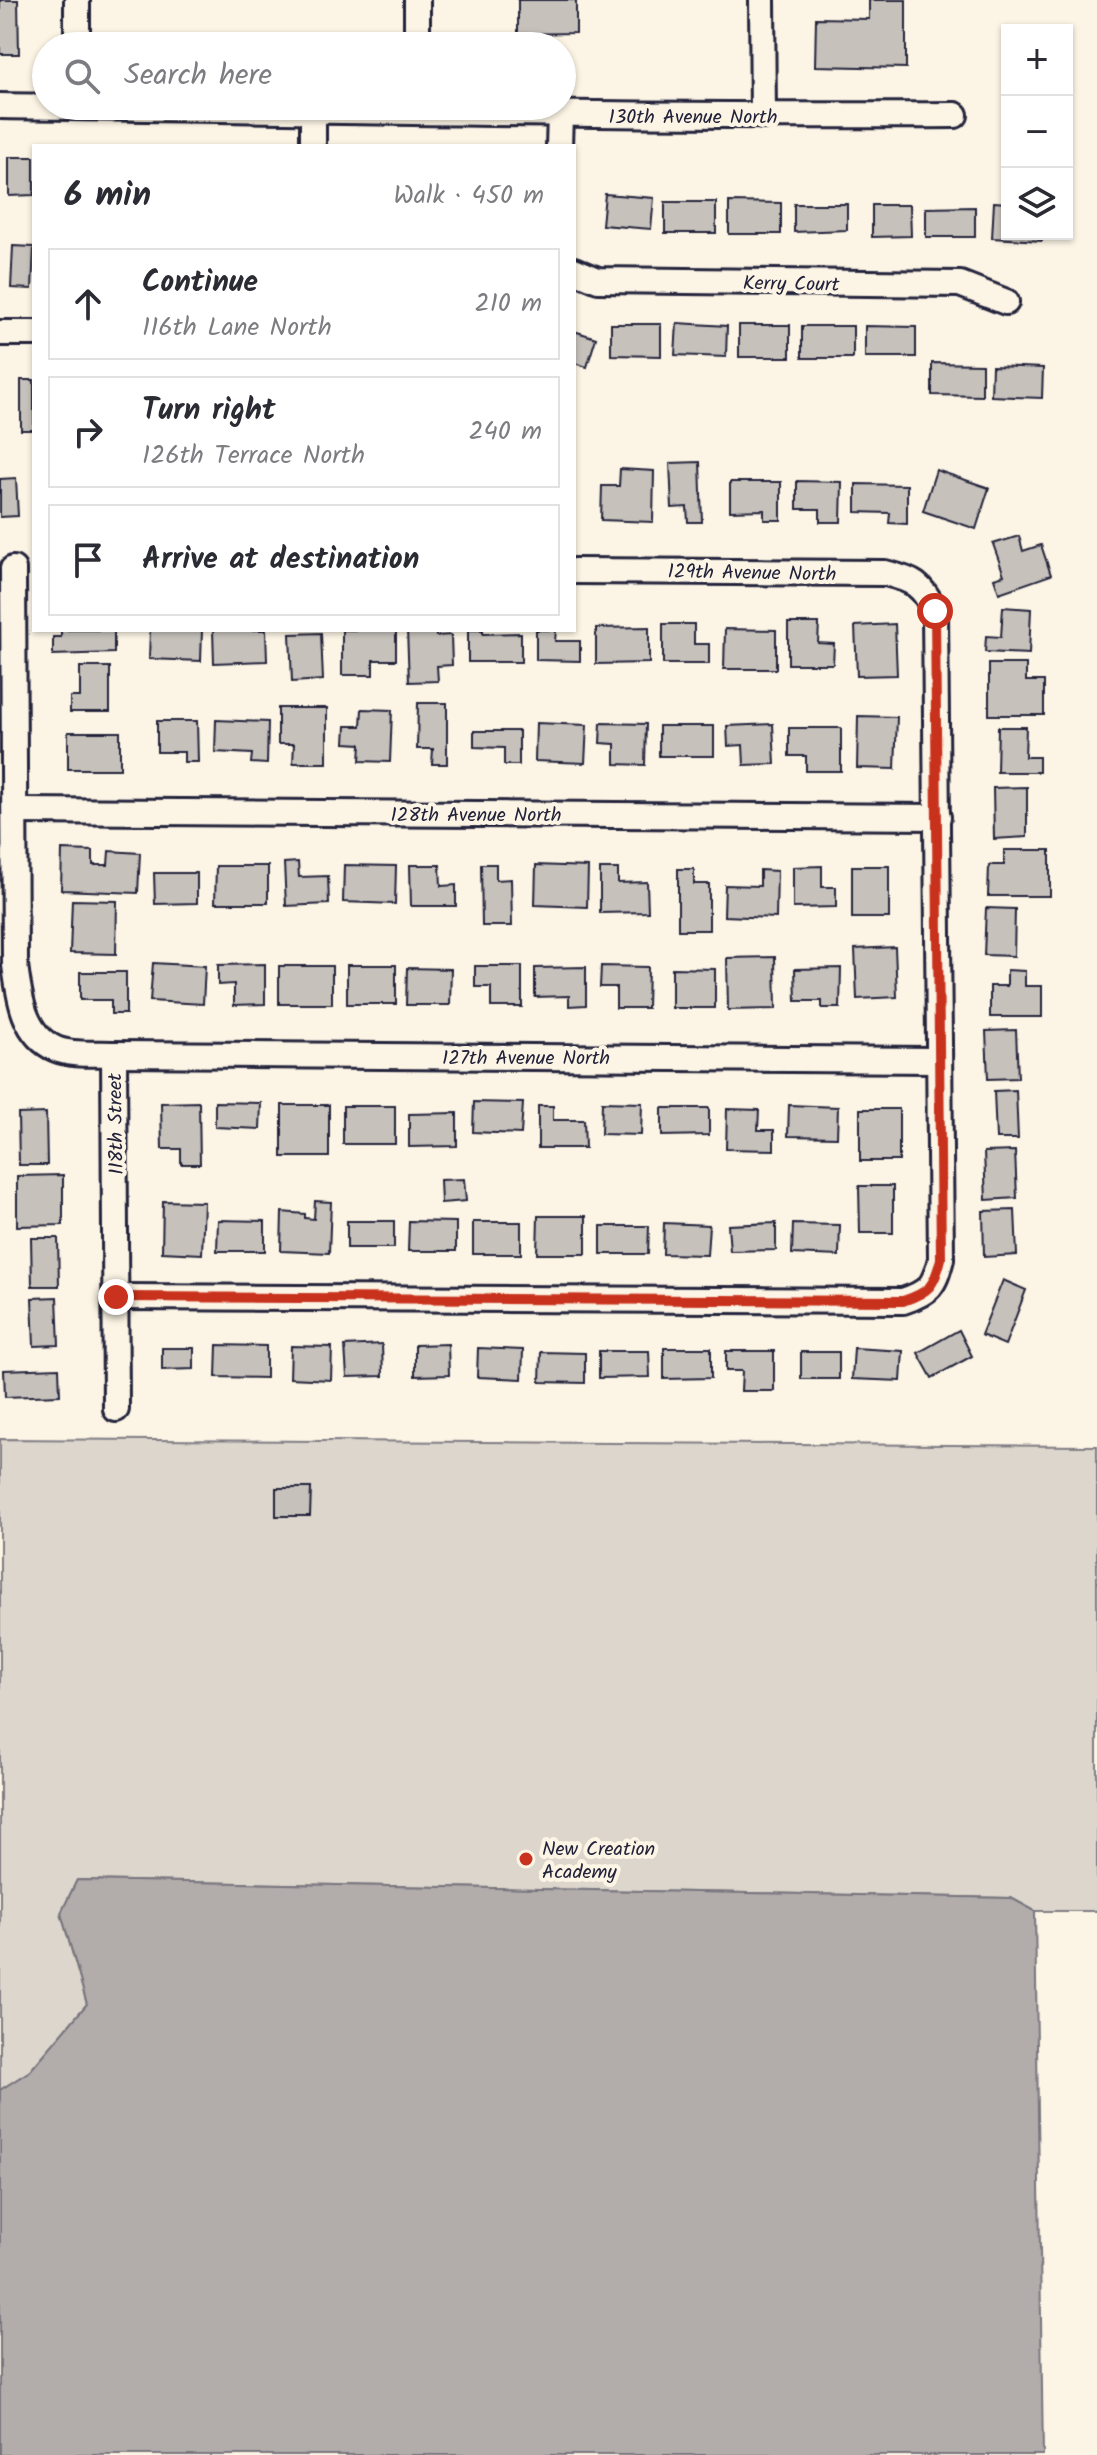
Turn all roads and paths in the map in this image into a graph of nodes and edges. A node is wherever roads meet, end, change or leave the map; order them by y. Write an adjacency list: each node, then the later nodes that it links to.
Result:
1 (77, 0): 4 (street)
2 (417, 0): 5 (street)
3 (762, 0): 10 (street)
4 (77, 32)
5 (417, 32)
6 (0, 106): 7 (street, 130th Avenue North)
7 (32, 106)
8 (576, 115): 10 (street, 130th Avenue North)
9 (955, 115): 10 (street, 130th Avenue North)
10 (763, 116)
11 (313, 120): 13 (street)
12 (560, 120): 14 (street)
13 (313, 144)
14 (559, 144)
15 (576, 271): 16 (street, Kerry Court)
16 (1006, 302)
17 (0, 333): 18 (street)
18 (32, 333)
19 (16, 569): 21 (street, 118th Street)
20 (576, 571): 22 (street, 129th Avenue North)
21 (15, 811): 22 (street, 128th Avenue North); 23 (street, 118th Street)
22 (938, 817): 24 (street)
23 (114, 1054): 24 (street, 127th Avenue North); 25 (street, 118th Street)
24 (938, 1060): 25 (street)
25 (116, 1297): 26 (street, 118th Street)
26 (116, 1409)

